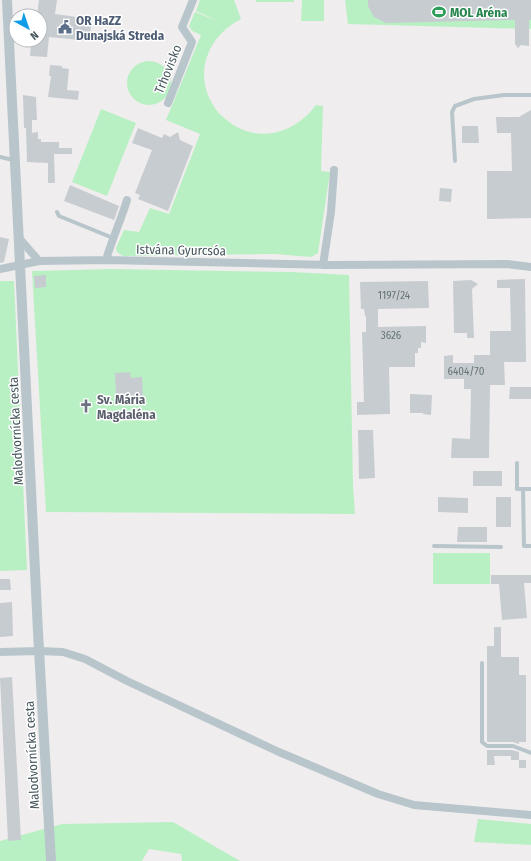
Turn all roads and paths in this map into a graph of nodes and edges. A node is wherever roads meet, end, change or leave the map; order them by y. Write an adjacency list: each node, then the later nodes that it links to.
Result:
1 (7, 0): 6 (street, Malodvornícka cesta)
2 (193, 0): 4 (street, Trhovisko)
3 (531, 95): 7 (lane)
4 (168, 103)
5 (0, 157): 6 (lane)
6 (16, 160): 11 (street, Malodvornícka cesta)
7 (455, 160)
8 (334, 170): 16 (street)
9 (127, 200): 12 (street)
10 (57, 212): 12 (lane)
11 (19, 238): 14 (street); 15 (street, Malodvornícka cesta)
12 (113, 238): 13 (street)
13 (106, 260): 14 (street, Istvána Gyurcsóa); 16 (street, Istvána Gyurcsóa)
14 (39, 261): 15 (street, Istvána Gyurcsóa)
15 (20, 265): 18 (street, Istvána Gyurcsóa); 25 (street, Malodvornícka cesta)
16 (323, 265): 17 (street, Istvána Gyurcsóa)
17 (531, 267)
18 (0, 269)
19 (517, 463): 20 (lane)
20 (523, 489): 21 (lane); 23 (lane)
21 (531, 489)
22 (434, 546): 24 (lane)
23 (531, 546)
24 (501, 547)
25 (39, 651): 26 (street); 29 (street); 30 (street, Malodvornícka cesta)
26 (0, 652)
27 (482, 663): 28 (lane)
28 (531, 753)
29 (531, 816)
30 (52, 861)

